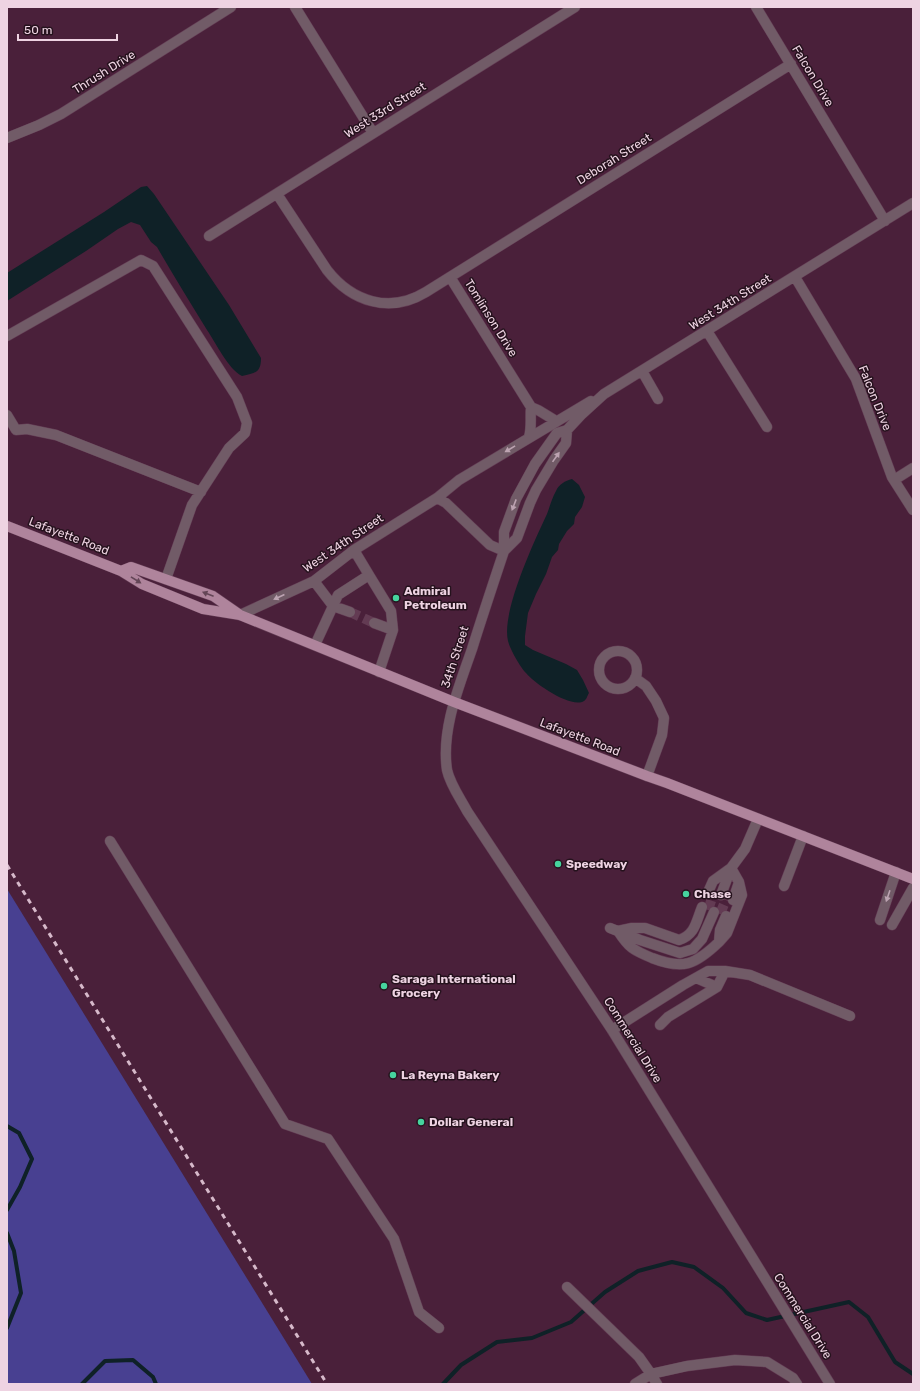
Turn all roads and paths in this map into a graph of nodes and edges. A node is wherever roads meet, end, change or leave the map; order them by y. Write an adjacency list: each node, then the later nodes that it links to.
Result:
1 (231, 7): 7 (street, Thrush Drive)
2 (295, 7): 6 (street)
3 (575, 7): 6 (street, West 33rd Street)
4 (756, 7): 5 (street, Falcon Drive)
5 (791, 64): 10 (street, Falcon Drive); 12 (street, Deborah Street)
6 (373, 133): 8 (street, West 33rd Street)
7 (7, 138)
8 (277, 194): 11 (street, West 33rd Street); 12 (street, Tomlinson Drive)
9 (913, 203): 10 (street, West 34th Street)
10 (885, 221): 13 (street, West 34th Street)
11 (209, 236)
12 (450, 277): 19 (street, Tomlinson Drive)
13 (795, 277): 14 (street, West 34th Street); 26 (street, Falcon Drive)
14 (707, 331): 16 (street, West 34th Street); 22 (street)
15 (7, 336): 27 (street)
16 (642, 372): 17 (street, West 34th Street); 18 (street)
17 (604, 394): 21 (street, West 34th Street); 23 (street, West 34th Street)
18 (658, 399)
19 (531, 407): 21 (street, Tomlinson Drive); 24 (street)
20 (7, 415): 27 (street)
21 (556, 421): 24 (street, West 34th Street)
22 (767, 427)
23 (567, 430): 32 (street, one-way to 23); 32 (street, West 34th Street, one-way to 32)
24 (529, 437): 28 (street, West 34th Street, one-way to 28)
25 (913, 468): 26 (street)
26 (894, 480): 29 (street, Falcon Drive)
27 (201, 492): 35 (street)
28 (436, 498): 31 (street, West 34th Street); 32 (street)
29 (913, 510)
30 (7, 526): 33 (main road, Lafayette Road)
31 (354, 550): 34 (street); 36 (street, West 34th Street)
32 (504, 551): 45 (street, 34th Street)
33 (121, 571): 35 (main road, Lafayette Road); 39 (main road, Lafayette Road, one-way to 39)
34 (369, 575): 37 (street); 41 (street)
35 (166, 579): 39 (main road, Lafayette Road, one-way to 35)
36 (314, 581): 37 (street); 39 (street, West 34th Street, one-way to 39)
37 (333, 606): 38 (street); 42 (street)
38 (350, 612)
39 (240, 615): 42 (main road, Lafayette Road)
40 (374, 623): 41 (street)
41 (393, 630): 43 (street)
42 (315, 645): 43 (main road, Lafayette Road)
43 (379, 672): 45 (main road, Lafayette Road)
44 (635, 678): 46 (street)
45 (454, 702): 46 (main road, Lafayette Road); 67 (street, Commercial Drive)
46 (647, 776): 47 (main road, Lafayette Road)
47 (758, 818): 48 (main road, Lafayette Road); 51 (street)
48 (803, 836): 50 (main road, Lafayette Road); 53 (street)
49 (110, 841): 69 (street)
50 (896, 872): 52 (main road, Lafayette Road); 57 (street, one-way to 57)
51 (735, 875): 55 (street); 55 (street); 55 (street); 60 (street)
52 (913, 879)
53 (784, 886)
54 (913, 888): 58 (street)
55 (721, 895)
56 (714, 912): 59 (street); 59 (street); 60 (street); 61 (street)
57 (880, 920)
58 (892, 925)
59 (614, 930): 61 (street)
60 (719, 942): 61 (street)
61 (627, 944)
62 (725, 972): 63 (street); 64 (street); 65 (street)
63 (696, 978): 64 (street); 67 (street)
64 (717, 987): 66 (street)
65 (850, 1016)
66 (660, 1025)
67 (612, 1030): 74 (street, Commercial Drive)
68 (567, 1287): 70 (street)
69 (439, 1328)
70 (651, 1374): 71 (street); 72 (street); 73 (street)
71 (635, 1384)
72 (657, 1384)
73 (797, 1384)
74 (830, 1384)

